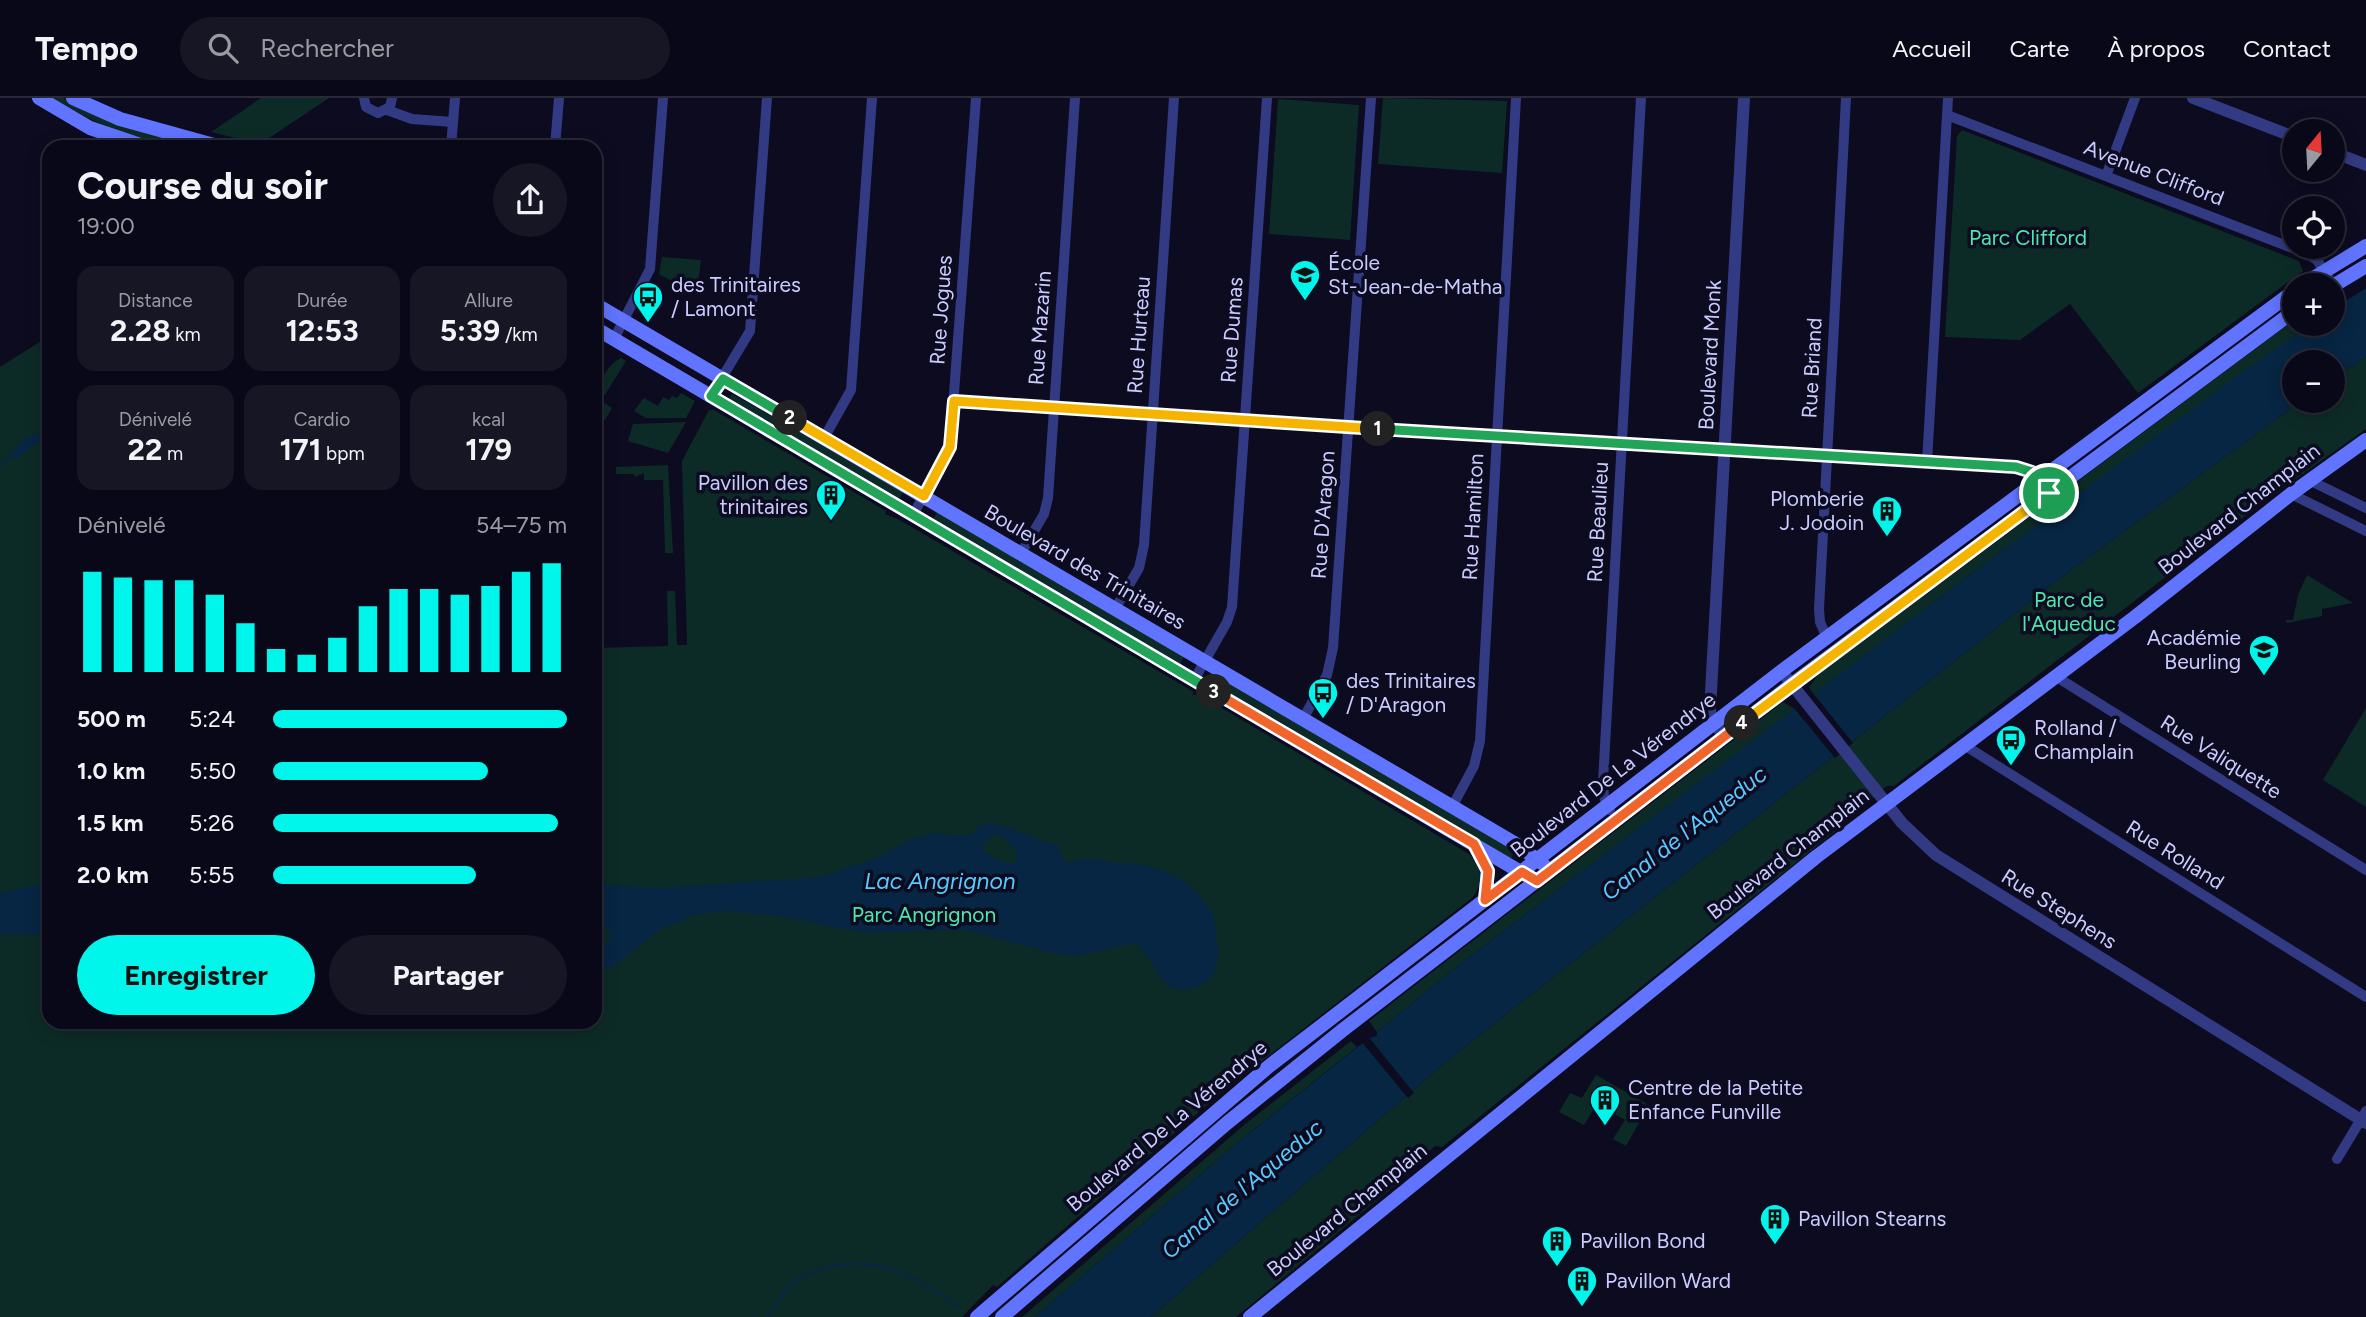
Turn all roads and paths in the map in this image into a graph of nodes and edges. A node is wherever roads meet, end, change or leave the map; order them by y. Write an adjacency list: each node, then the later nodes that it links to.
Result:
1 (39, 98): 26 (main road)
2 (73, 98): 27 (main road)
3 (363, 98): 22 (street)
4 (392, 98): 22 (street)
5 (455, 98): 24 (street)
6 (559, 98): 29 (street)
7 (663, 98): 41 (street)
8 (767, 98): 44 (street)
9 (872, 98): 52 (street)
10 (976, 98): 46 (street, Rue Jogues)
11 (1075, 98): 47 (street, Rue Mazarin)
12 (1174, 98): 48 (street, Rue Hurteau)
13 (1267, 98): 49 (street, Rue Dumas)
14 (1371, 98): 50 (street, Rue D'Aragon)
15 (1516, 98): 51 (street, Rue Hamilton)
16 (1641, 98): 54 (street, Rue Beaulieu)
17 (1744, 98): 55 (street, Boulevard Monk)
18 (1846, 98): 56 (street, Rue Briand)
19 (1948, 98): 23 (street)
20 (2135, 98): 32 (street)
21 (2193, 98): 25 (street)
22 (387, 110): 24 (street)
23 (1947, 115): 32 (street, Avenue Clifford); 57 (street)
24 (453, 122): 28 (street)
25 (2282, 132)
26 (125, 140)
27 (195, 140)
28 (452, 140)
29 (556, 140)
30 (2345, 157): 31 (street)
31 (2366, 165)
32 (2106, 176): 35 (street, Avenue Clifford)
33 (2366, 246): 35 (main road)
34 (2366, 265): 37 (main road)
35 (2324, 271): 36 (main road)
36 (2321, 273)
37 (2345, 278)
38 (2282, 299): 58 (main road, Boulevard De La Vérendrye)
39 (602, 308): 41 (main road, Boulevard des Trinitaires)
40 (2282, 320): 60 (main road, Boulevard De La Vérendrye)
41 (624, 321): 43 (street); 44 (main road, Boulevard des Trinitaires)
42 (602, 332): 43 (main road, Boulevard des Trinitaires)
43 (614, 340): 45 (main road, Boulevard des Trinitaires)
44 (723, 379): 45 (street); 52 (main road, Boulevard des Trinitaires)
45 (711, 396): 64 (main road, Boulevard des Trinitaires)
46 (954, 401): 47 (street); 62 (street, Rue Jogues)
47 (1054, 408): 48 (street); 66 (street, Rue Mazarin)
48 (1153, 415): 49 (street); 67 (street, Rue Hurteau)
49 (1245, 421): 50 (street); 69 (street, Rue Dumas)
50 (1349, 427): 51 (street); 74 (street, Rue D'Aragon)
51 (1497, 436): 54 (street); 80 (street, Rue Hamilton)
52 (824, 438): 62 (main road, Boulevard des Trinitaires)
53 (2366, 440): 59 (main road, Boulevard Champlain)
54 (1622, 445): 55 (street); 79 (street, Rue Beaulieu)
55 (1724, 451): 56 (street); 75 (street, Boulevard Monk)
56 (1826, 456): 57 (street); 68 (street, Rue Briand)
57 (1927, 462): 58 (street)
58 (2039, 480): 60 (street); 68 (main road, Boulevard De La Vérendrye)
59 (2309, 480): 61 (main road, Boulevard Champlain); 63 (street)
60 (2049, 493): 73 (main road, Boulevard De La Vérendrye)
61 (2291, 494): 65 (street); 71 (main road, Boulevard Champlain)
62 (924, 496): 64 (street, Rue Jogues); 66 (main road, Boulevard des Trinitaires)
63 (2366, 508)
64 (913, 515): 72 (main road, Boulevard des Trinitaires)
65 (2366, 531)
66 (1021, 553): 67 (main road, Boulevard des Trinitaires)
67 (1115, 609): 69 (main road, Boulevard des Trinitaires)
68 (1827, 638): 70 (main road, Boulevard De La Vérendrye)
69 (1205, 661): 72 (street, Rue Dumas); 74 (main road, Boulevard des Trinitaires)
70 (1782, 672): 73 (street, Rue Stephens); 75 (main road, Boulevard De La Vérendrye)
71 (2055, 676): 77 (main road, Boulevard Champlain); 84 (street, Rue Valiquette)
72 (1194, 680): 82 (main road, Boulevard des Trinitaires)
73 (1791, 685): 76 (main road, Boulevard De La Vérendrye); 78 (street, Rue Stephens)
74 (1303, 719): 80 (main road, Boulevard des Trinitaires)
75 (1715, 724): 76 (street); 79 (main road, Boulevard De La Vérendrye)
76 (1725, 736): 81 (main road, Boulevard De La Vérendrye)
77 (1964, 745): 78 (main road, Boulevard Champlain); 89 (street, Rue Rolland)
78 (1886, 803): 90 (street, Rue Stephens); 94 (main road, Boulevard Champlain)
79 (1607, 806): 81 (street); 83 (main road, Boulevard De La Vérendrye)
80 (1452, 807): 83 (main road, Boulevard des Trinitaires)
81 (1617, 819): 86 (main road, Boulevard De La Vérendrye)
82 (1474, 844): 85 (main road, Boulevard des Trinitaires); 88 (main road)
83 (1538, 859): 85 (main road, Boulevard De La Vérendrye); 86 (main road, Boulevard des Trinitaires)
84 (2366, 870)
85 (1522, 872): 87 (main road, Boulevard des Trinitaires); 88 (main road, Boulevard De La Vérendrye)
86 (1549, 872): 87 (main road, Boulevard De La Vérendrye)
87 (1537, 881): 93 (main road, Boulevard De La Vérendrye)
88 (1485, 900): 92 (main road, Boulevard De La Vérendrye)
89 (2366, 997)
90 (2364, 1118): 91 (street)
91 (2337, 1159)
92 (977, 1317)
93 (1002, 1317)
94 (1250, 1317)

